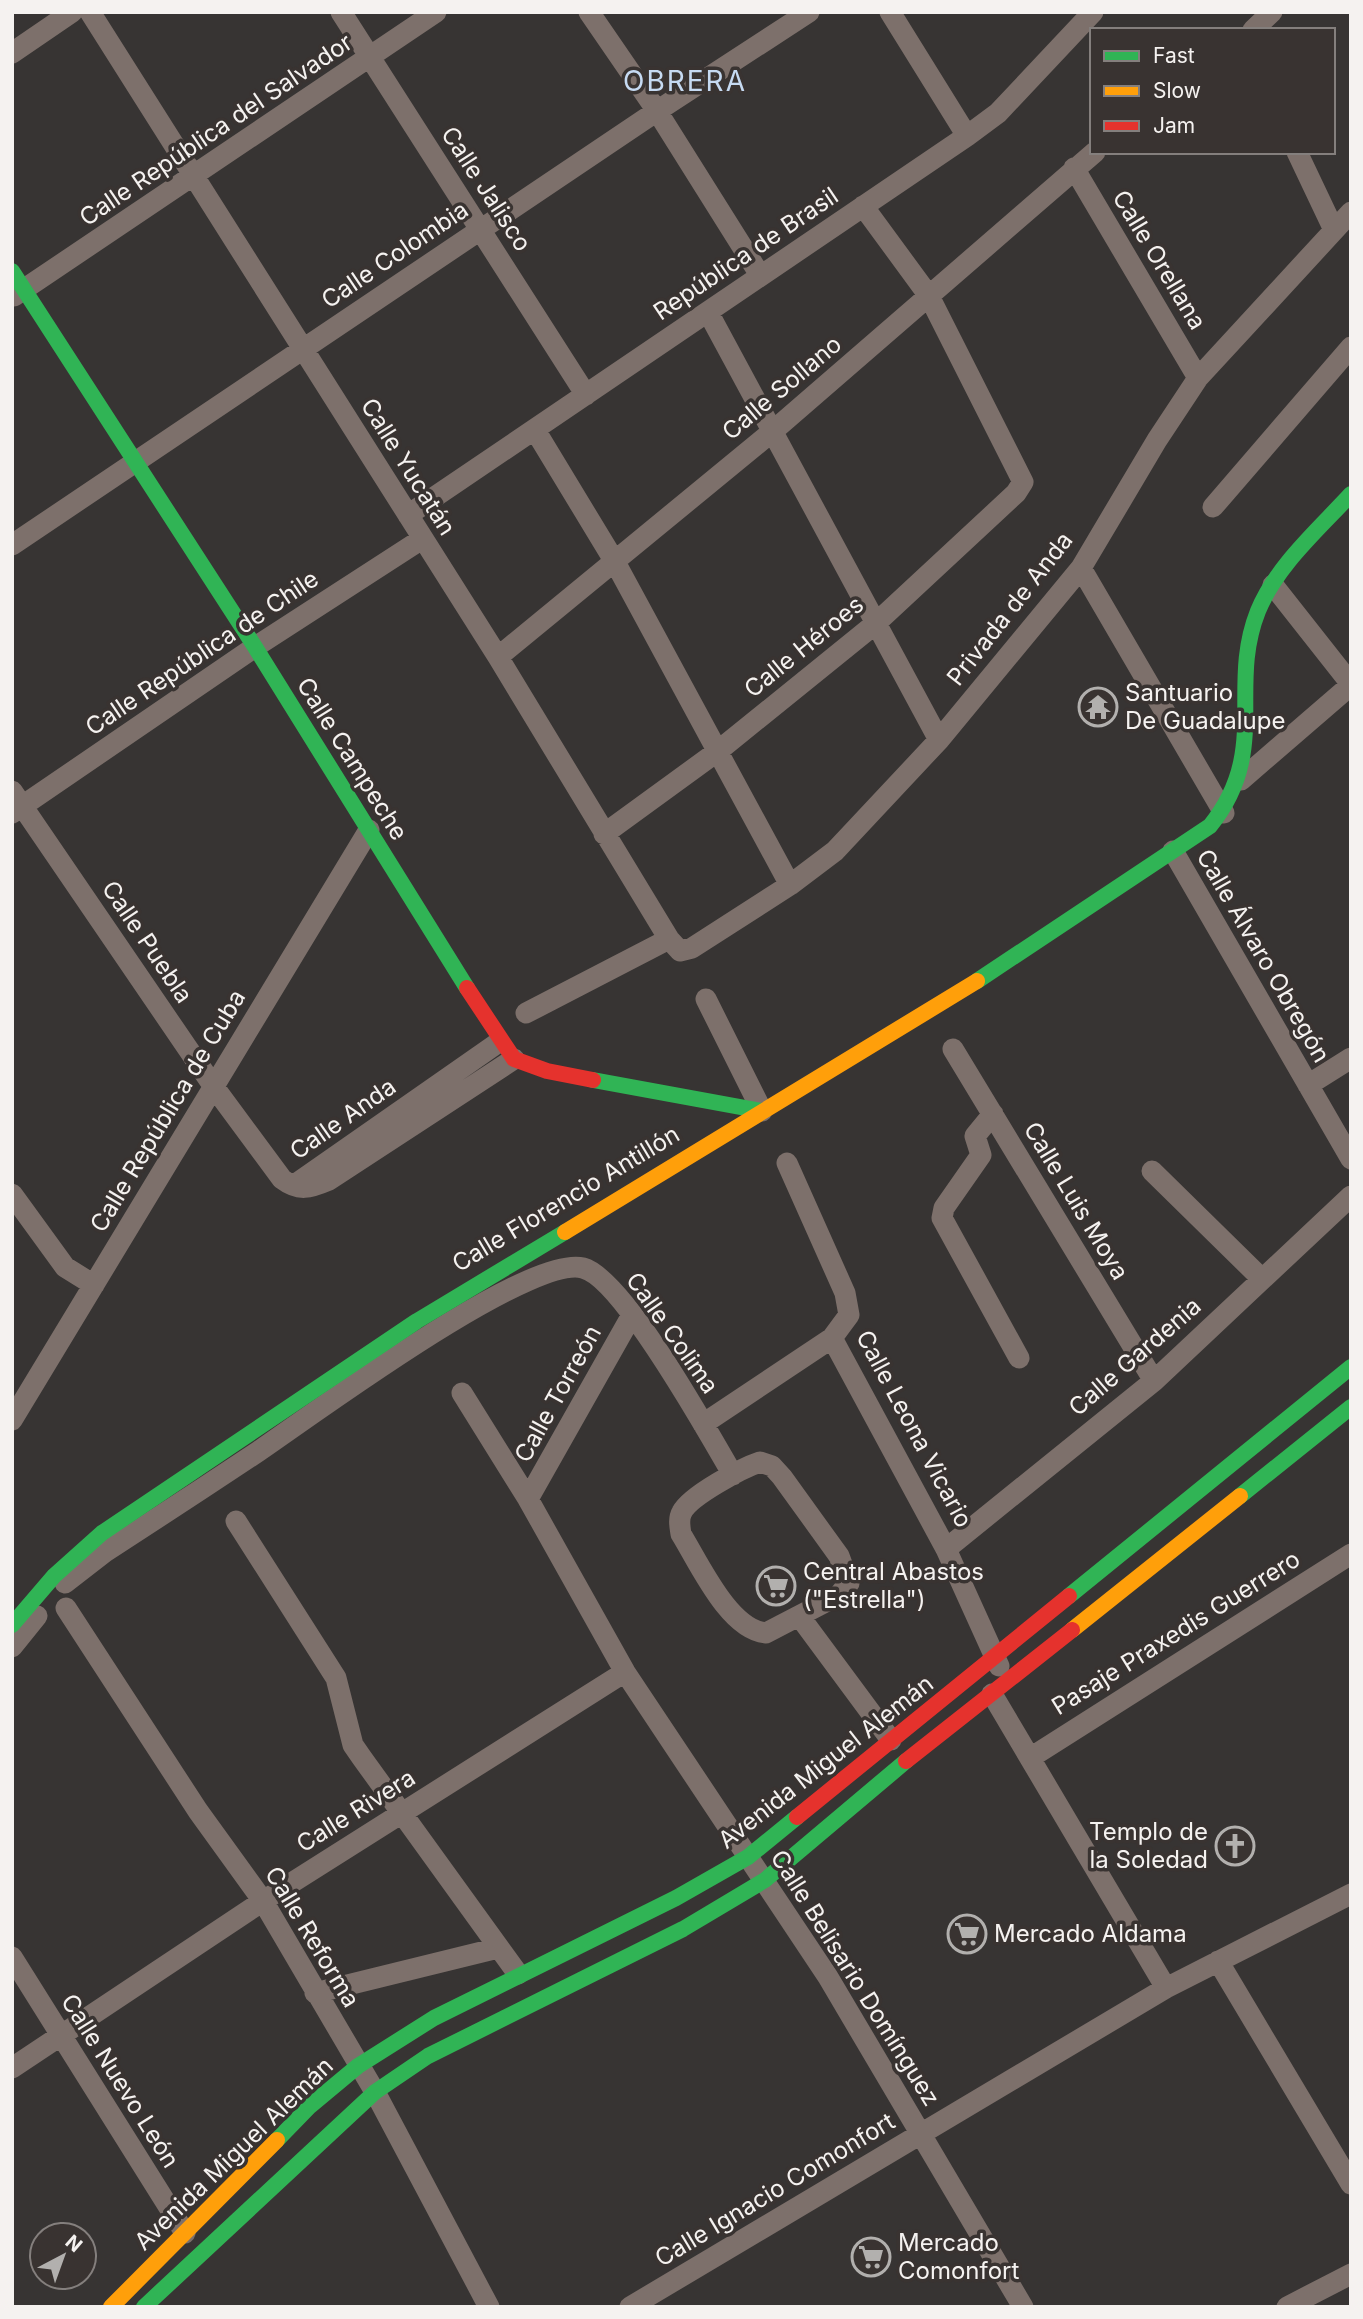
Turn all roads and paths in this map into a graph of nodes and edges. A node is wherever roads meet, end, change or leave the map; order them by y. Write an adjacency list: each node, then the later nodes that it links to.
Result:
1 (72, 12): 11 (street)
2 (90, 12): 18 (street, Calle Yucatán)
3 (341, 12): 12 (street, Calle Jalisco)
4 (436, 12): 12 (street, Calle República del Salvador)
5 (589, 12): 13 (street)
6 (808, 12): 13 (street, Calle Colombia)
7 (890, 12): 14 (street)
8 (1093, 12): 14 (street, República de Brasil)
9 (1272, 12): 10 (street)
10 (1255, 28)
11 (12, 52)
12 (370, 58): 18 (street, Calle República del Salvador); 21 (street, Calle Jalisco)
13 (657, 111): 21 (street, Calle Colombia); 24 (street)
14 (967, 136): 19 (street, República de Brasil)
15 (1092, 154): 17 (street, Calle Sollano)
16 (1298, 154): 22 (street)
17 (1074, 168): 26 (street, Calle Sollano); 30 (street, Calle Orellana)
18 (193, 177): 25 (street, Calle República del Salvador); 29 (street, Calle Yucatán)
19 (863, 206): 24 (street, República de Brasil); 26 (street)
20 (1351, 212): 22 (street, Privada de Anda)
21 (481, 229): 29 (street, Calle Colombia); 31 (street, Calle Jalisco)
22 (1334, 230): 30 (street, Privada de Anda)
23 (12, 271): 25 (main road, Calle Campeche)
24 (760, 275): 27 (street, República de Brasil)
25 (18, 294): 34 (main road, Calle Campeche)
26 (929, 296): 33 (street, Calle Sollano); 43 (street, Calle Héroes)
27 (708, 312): 31 (street, República de Brasil); 33 (street)
28 (1351, 347): 36 (street)
29 (301, 349): 34 (street, Calle Colombia); 37 (street, Calle Yucatán)
30 (1198, 378): 41 (street, Privada de Anda)
31 (586, 395): 32 (street, República de Brasil)
32 (535, 430): 37 (street, República de Brasil); 40 (street)
33 (773, 430): 40 (street, Calle Sollano); 43 (street)
34 (136, 462): 39 (street, Calle Colombia); 44 (main road, Calle Campeche)
35 (1351, 494): 42 (main road)
36 (1213, 507)
37 (408, 515): 38 (street, Calle Yucatán)
38 (422, 540): 44 (street, Calle República de Chile); 45 (street, Calle Yucatán)
39 (12, 545)
40 (615, 562): 45 (street, Calle Sollano); 48 (street)
41 (1081, 568): 47 (street, Privada de Anda); 51 (street)
42 (1273, 585): 46 (street); 49 (main road)
43 (875, 624): 47 (street); 48 (street, Calle Héroes)
44 (255, 647): 50 (street, Calle República de Chile); 52 (main road, Calle Campeche)
45 (498, 657): 53 (street, Calle Yucatán)
46 (1351, 685): 49 (street)
47 (939, 740): 55 (street, Privada de Anda)
48 (718, 751): 53 (street, Calle Héroes); 55 (street)
49 (1241, 780): 51 (main road)
50 (16, 803): 64 (street, Calle Puebla)
51 (1224, 813): 54 (main road, Calle Florencio Antillón)
52 (369, 830): 59 (main road, Calle Campeche); 64 (street, Calle República de Cuba)
53 (604, 834): 56 (street, Calle Yucatán)
54 (1173, 851): 63 (street, Calle Álvaro Obregón); 65 (main road, Calle Florencio Antillón)
55 (790, 885): 56 (street, Privada de Anda)
56 (674, 945): 58 (street)
57 (706, 999): 65 (street)
58 (526, 1013)
59 (499, 1042): 62 (main road, Calle Campeche); 70 (street, Calle Anda)
60 (953, 1049): 66 (street, Calle Luis Moya)
61 (1351, 1058): 63 (street)
62 (514, 1059): 65 (main road); 70 (street, Calle Anda)
63 (1308, 1085): 67 (street, Calle Álvaro Obregón)
64 (214, 1087): 70 (street, Calle Puebla); 74 (street, Calle República de Cuba)
65 (762, 1111): 91 (main road, Calle Florencio Antillón)
66 (993, 1114): 77 (street); 79 (street, Calle Luis Moya)
67 (1351, 1159)
68 (787, 1163): 76 (street, Calle Leona Vicario)
69 (1152, 1171): 73 (street)
70 (292, 1187)
71 (1351, 1196): 73 (street, Calle Gardenia)
72 (13, 1197): 74 (street)
73 (1262, 1279): 79 (street, Calle Gardenia)
74 (94, 1285): 82 (street, Calle República de Cuba)
75 (632, 1314): 83 (street, Calle Colima); 85 (street, Calle Torreón); 92 (street, Calle Colima)
76 (832, 1338): 83 (street); 87 (street, Calle Leona Vicario)
77 (1019, 1358)
78 (1351, 1367): 93 (main road, Avenida Miguel Alemán)
79 (1154, 1381): 87 (street, Calle Gardenia)
80 (462, 1393): 85 (street, Calle Belisario Domínguez)
81 (1351, 1407): 95 (main road, Avenida Miguel Alemán)
82 (12, 1420)
83 (704, 1424): 84 (street, Calle Colima)
84 (733, 1475): 90 (street); 90 (street)
85 (528, 1499): 94 (street, Calle Belisario Domínguez)
86 (236, 1521): 98 (street)
87 (946, 1549): 93 (street, Calle Leona Vicario)
88 (1351, 1553): 97 (street, Pasaje Praxedis Guerrero)
89 (66, 1608): 102 (street, Calle Reforma)
90 (800, 1617): 96 (street)
91 (12, 1625)
92 (12, 1647)
93 (996, 1658): 95 (street, Calle Leona Vicario); 96 (main road, Avenida Miguel Alemán)
94 (625, 1672): 98 (street, Calle Rivera); 99 (street, Calle Belisario Domínguez)
95 (1000, 1688): 97 (street, Calle Leona Vicario); 100 (main road, Avenida Miguel Alemán)
96 (891, 1740): 99 (main road, Avenida Miguel Alemán)
97 (1030, 1758): 107 (street, Calle Leona Vicario)
98 (402, 1814): 102 (street, Calle Rivera); 103 (street)
99 (748, 1857): 100 (street, Calle Belisario Domínguez); 106 (main road, Avenida Miguel Alemán)
100 (765, 1880): 112 (main road, Avenida Miguel Alemán); 113 (street, Calle Belisario Domínguez)
101 (1351, 1894): 105 (street, Calle Ignacio Comonfort)
102 (263, 1901): 108 (street, Calle Reforma); 109 (street, Calle Rivera)
103 (498, 1948): 106 (street); 108 (street)
104 (12, 1957): 109 (street, Calle Nuevo León)
105 (1218, 1961): 107 (street, Calle Ignacio Comonfort); 114 (street)
106 (518, 1974): 110 (main road, Avenida Miguel Alemán)
107 (1166, 1988): 113 (street, Calle Ignacio Comonfort)
108 (315, 1993): 110 (street, Calle Reforma)
109 (60, 2036): 111 (street, Calle Rivera); 115 (street, Calle Nuevo León)
110 (358, 2066): 112 (street, Calle Reforma); 115 (main road, Avenida Miguel Alemán)
111 (12, 2068)
112 (375, 2092): 118 (main road, Avenida Miguel Alemán); 119 (street, Calle Reforma)
113 (921, 2132): 120 (street, Calle Ignacio Comonfort); 121 (street, Calle Belisario Domínguez)
114 (1351, 2184)
115 (185, 2233): 117 (main road, Avenida Miguel Alemán)
116 (1351, 2274): 122 (street)
117 (111, 2307)
118 (144, 2307)
119 (489, 2307)
120 (630, 2307)
121 (1023, 2307)
122 (1287, 2307)

